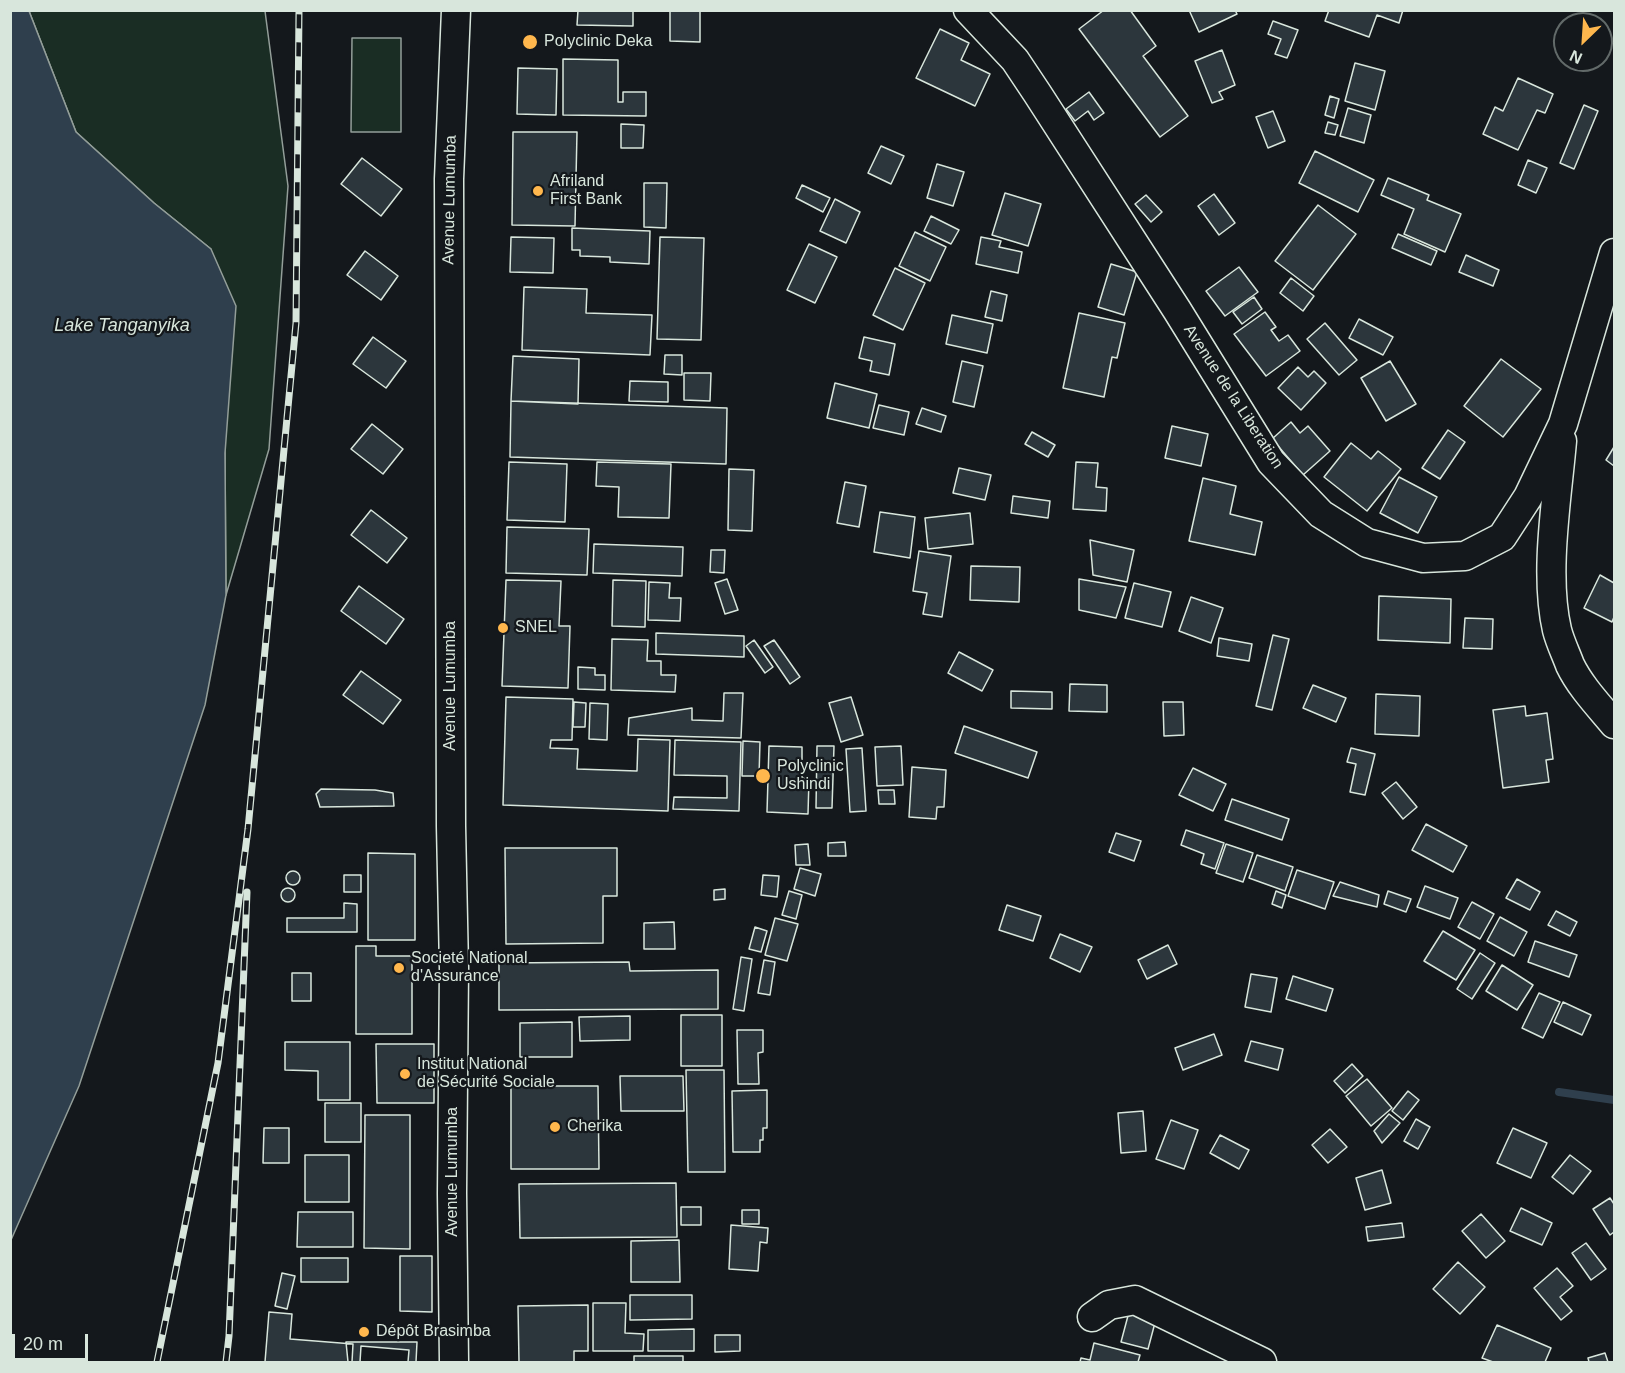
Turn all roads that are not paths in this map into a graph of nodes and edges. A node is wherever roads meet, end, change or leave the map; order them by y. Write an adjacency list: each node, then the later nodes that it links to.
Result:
1 (456, 10): 7 (street, Avenue Lumumba)
2 (968, 10): 4 (street, Avenue de la Liberation)
3 (1614, 253): 4 (street, Avenue de la Liberation)
4 (1563, 424): 5 (street)
5 (1614, 724)
6 (1092, 1317): 8 (street)
7 (454, 1362)
8 (1262, 1362)

